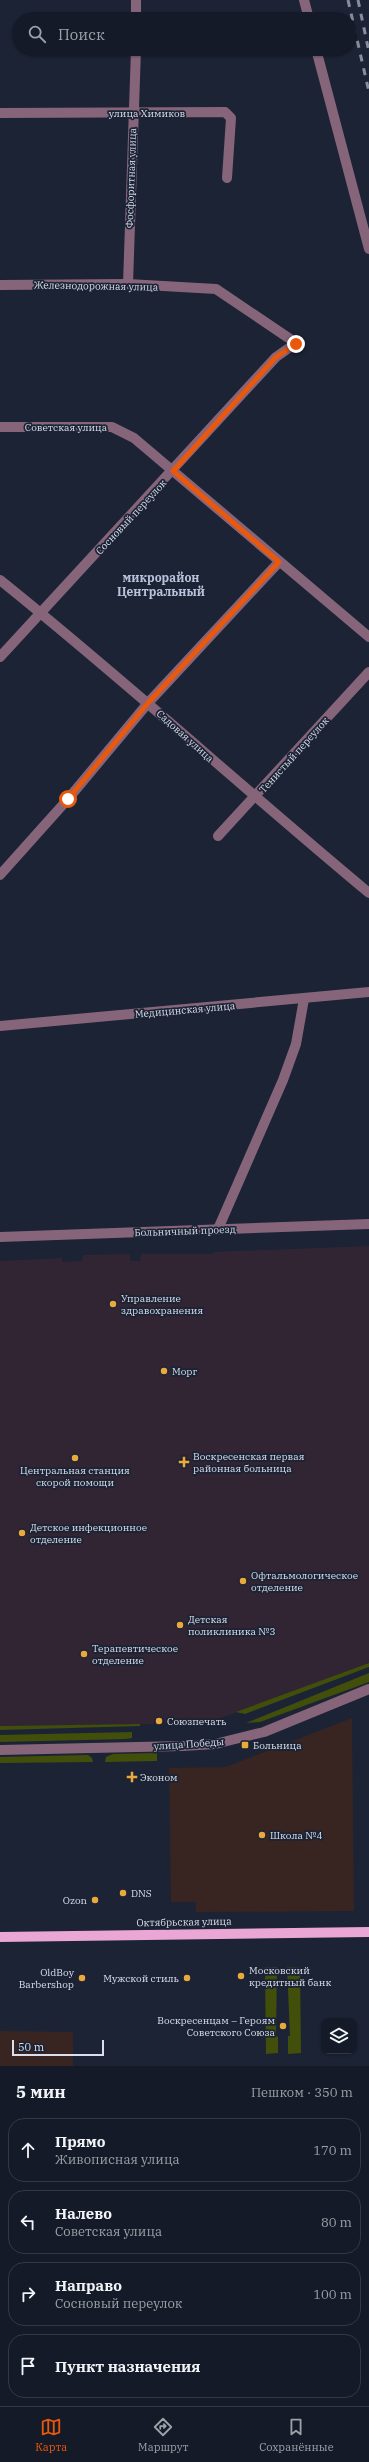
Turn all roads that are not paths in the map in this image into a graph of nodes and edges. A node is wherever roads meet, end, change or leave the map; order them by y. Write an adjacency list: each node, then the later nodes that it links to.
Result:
1 (136, 0): 3 (street)
2 (304, 0): 4 (street)
3 (136, 12)
4 (307, 12)
5 (136, 56): 8 (street, Фосфоритная улица)
6 (318, 56): 10 (street)
7 (0, 113): 8 (street, улица Химиков)
8 (134, 113): 9 (street, улица Химиков); 11 (street, Фосфоритная улица)
9 (227, 178)
10 (369, 249)
11 (128, 284): 12 (street, Железнодорожная улица); 13 (street, Железнодорожная улица)
12 (0, 285)
13 (296, 344): 15 (street, Сосновый переулок)
14 (0, 427): 15 (street, Советская улица)
15 (173, 471): 16 (street, Советская улица); 18 (street, Сосновый переулок)
16 (279, 562): 19 (street, Советская улица); 22 (street)
17 (0, 580): 18 (street, Садовая улица)
18 (41, 612): 20 (street, Сосновый переулок); 22 (street, Садовая улица)
19 (369, 636)
20 (0, 657)
21 (369, 672): 23 (street, Тенистый переулок)
22 (148, 703): 23 (street, Садовая улица); 25 (street)
23 (255, 798): 24 (street, Тенистый переулок); 26 (street, Садовая улица)
24 (218, 836)
25 (0, 875)
26 (369, 893)
27 (369, 992): 28 (street, Медицинская улица)
28 (304, 999): 29 (street, Медицинская улица); 31 (street)
29 (0, 1026)
30 (369, 1224): 31 (street, Больничный проезд)
31 (218, 1229): 32 (street, Больничный проезд)
32 (0, 1237)
33 (369, 1689): 34 (street, улица Победы)
34 (0, 1750)
35 (369, 1932): 36 (main road, Октябрьская улица)
36 (0, 1936)

